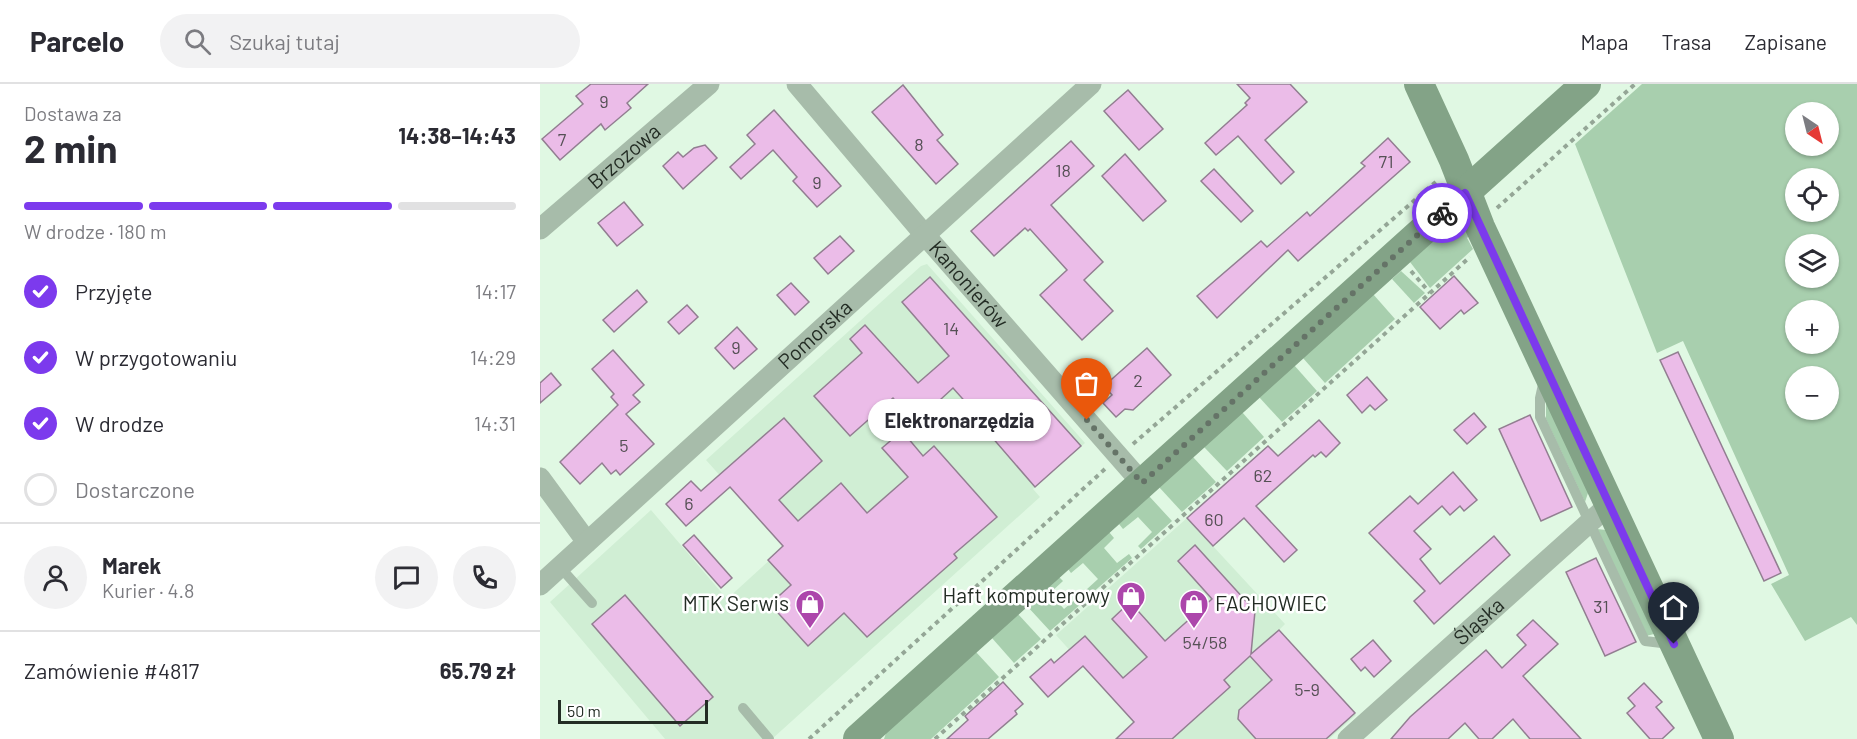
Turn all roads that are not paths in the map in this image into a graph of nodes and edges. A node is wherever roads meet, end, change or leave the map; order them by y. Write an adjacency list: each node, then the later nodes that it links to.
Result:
1 (709, 84): 7 (street, Brzozowa)
2 (797, 84): 8 (street, Kanonierów)
3 (1091, 84): 8 (street, Pomorska)
4 (1419, 84): 6 (street)
5 (1586, 84): 6 (street)
6 (1465, 193): 10 (street); 11 (street)
7 (540, 229)
8 (924, 234): 10 (street, Kanonierów); 12 (street, Pomorska)
9 (540, 478): 12 (street)
10 (1142, 483): 17 (street)
11 (1599, 514): 19 (street, Śląska); 20 (street)
12 (587, 543): 13 (street, Pomorska)
13 (560, 567): 14 (street, Pomorska); 15 (lane)
14 (540, 585)
15 (592, 603)
16 (743, 708): 18 (lane)
17 (865, 737)
18 (769, 739)
19 (1348, 739)
20 (1719, 739)

